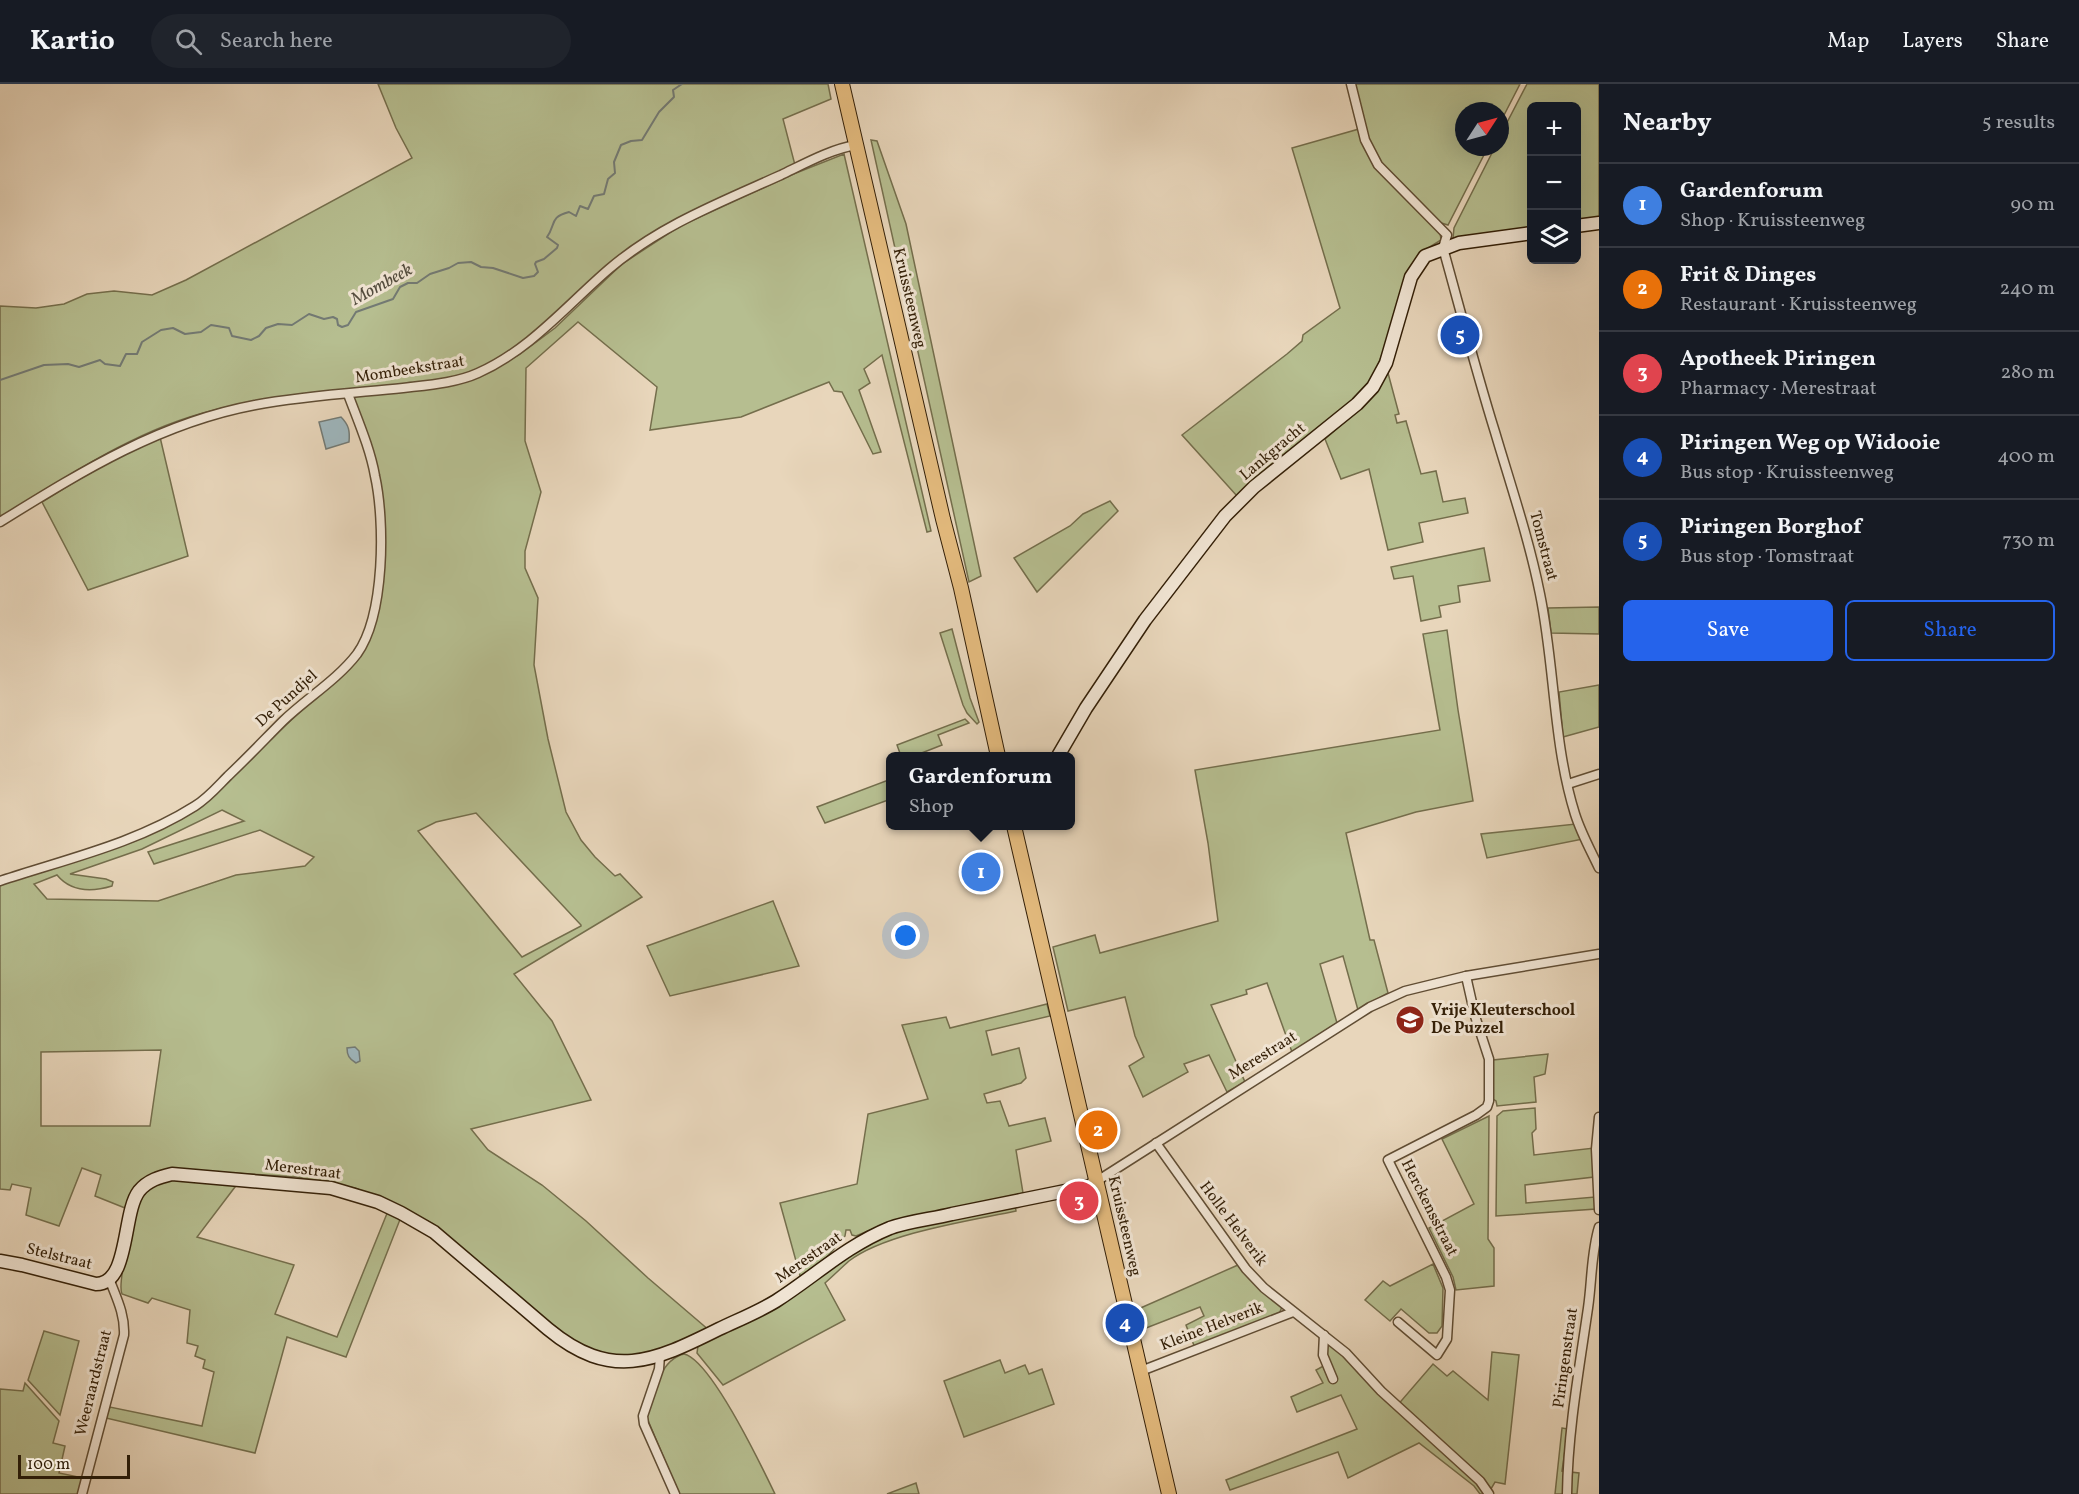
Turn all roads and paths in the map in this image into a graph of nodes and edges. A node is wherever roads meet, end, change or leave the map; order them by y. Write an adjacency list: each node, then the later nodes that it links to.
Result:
1 (842, 84): 3 (main road, Kruissteenweg)
2 (1351, 84): 7 (street)
3 (856, 145): 8 (street, Mombeekstraat); 10 (main road, Kruissteenweg)
4 (1599, 223): 5 (street)
5 (1581, 225)
6 (1527, 234): 7 (street, Lankgracht)
7 (1443, 248): 11 (street, Lankgracht); 13 (street, Tomstraat)
8 (348, 394): 9 (street, Mombeekstraat); 16 (street, De Pundjel)
9 (0, 522)
10 (997, 752)
11 (1060, 752)
12 (1599, 774): 13 (street)
13 (1568, 783): 15 (street, Tomstraat)
14 (1015, 830): 21 (main road, Kruissteenweg)
15 (1599, 868)
16 (0, 881)
17 (1599, 954): 18 (street, Merestraat)
18 (1466, 976): 20 (street, Merestraat); 27 (street, Herckensstraat)
19 (1599, 1117): 22 (street)
20 (1156, 1143): 21 (street, Merestraat); 26 (street, Holle Helverik)
21 (1096, 1181): 29 (street, Merestraat); 30 (main road, Kruissteenweg)
22 (1599, 1210)
23 (1599, 1227): 36 (street, Piringenstraat)
24 (0, 1261): 25 (street, Stelstraat)
25 (110, 1281): 29 (street, Merestraat); 32 (street, Weeraardstraat)
26 (1293, 1312): 28 (street, Holle Helverik); 30 (street, Kleine Helverik)
27 (1398, 1322)
28 (1324, 1335): 31 (street); 35 (street, Holle Helverik)
29 (660, 1356): 33 (street)
30 (1141, 1371): 34 (main road, Kruissteenweg)
31 (1333, 1379)
32 (82, 1494)
33 (675, 1494)
34 (1169, 1494)
35 (1489, 1494)
36 (1567, 1494)

